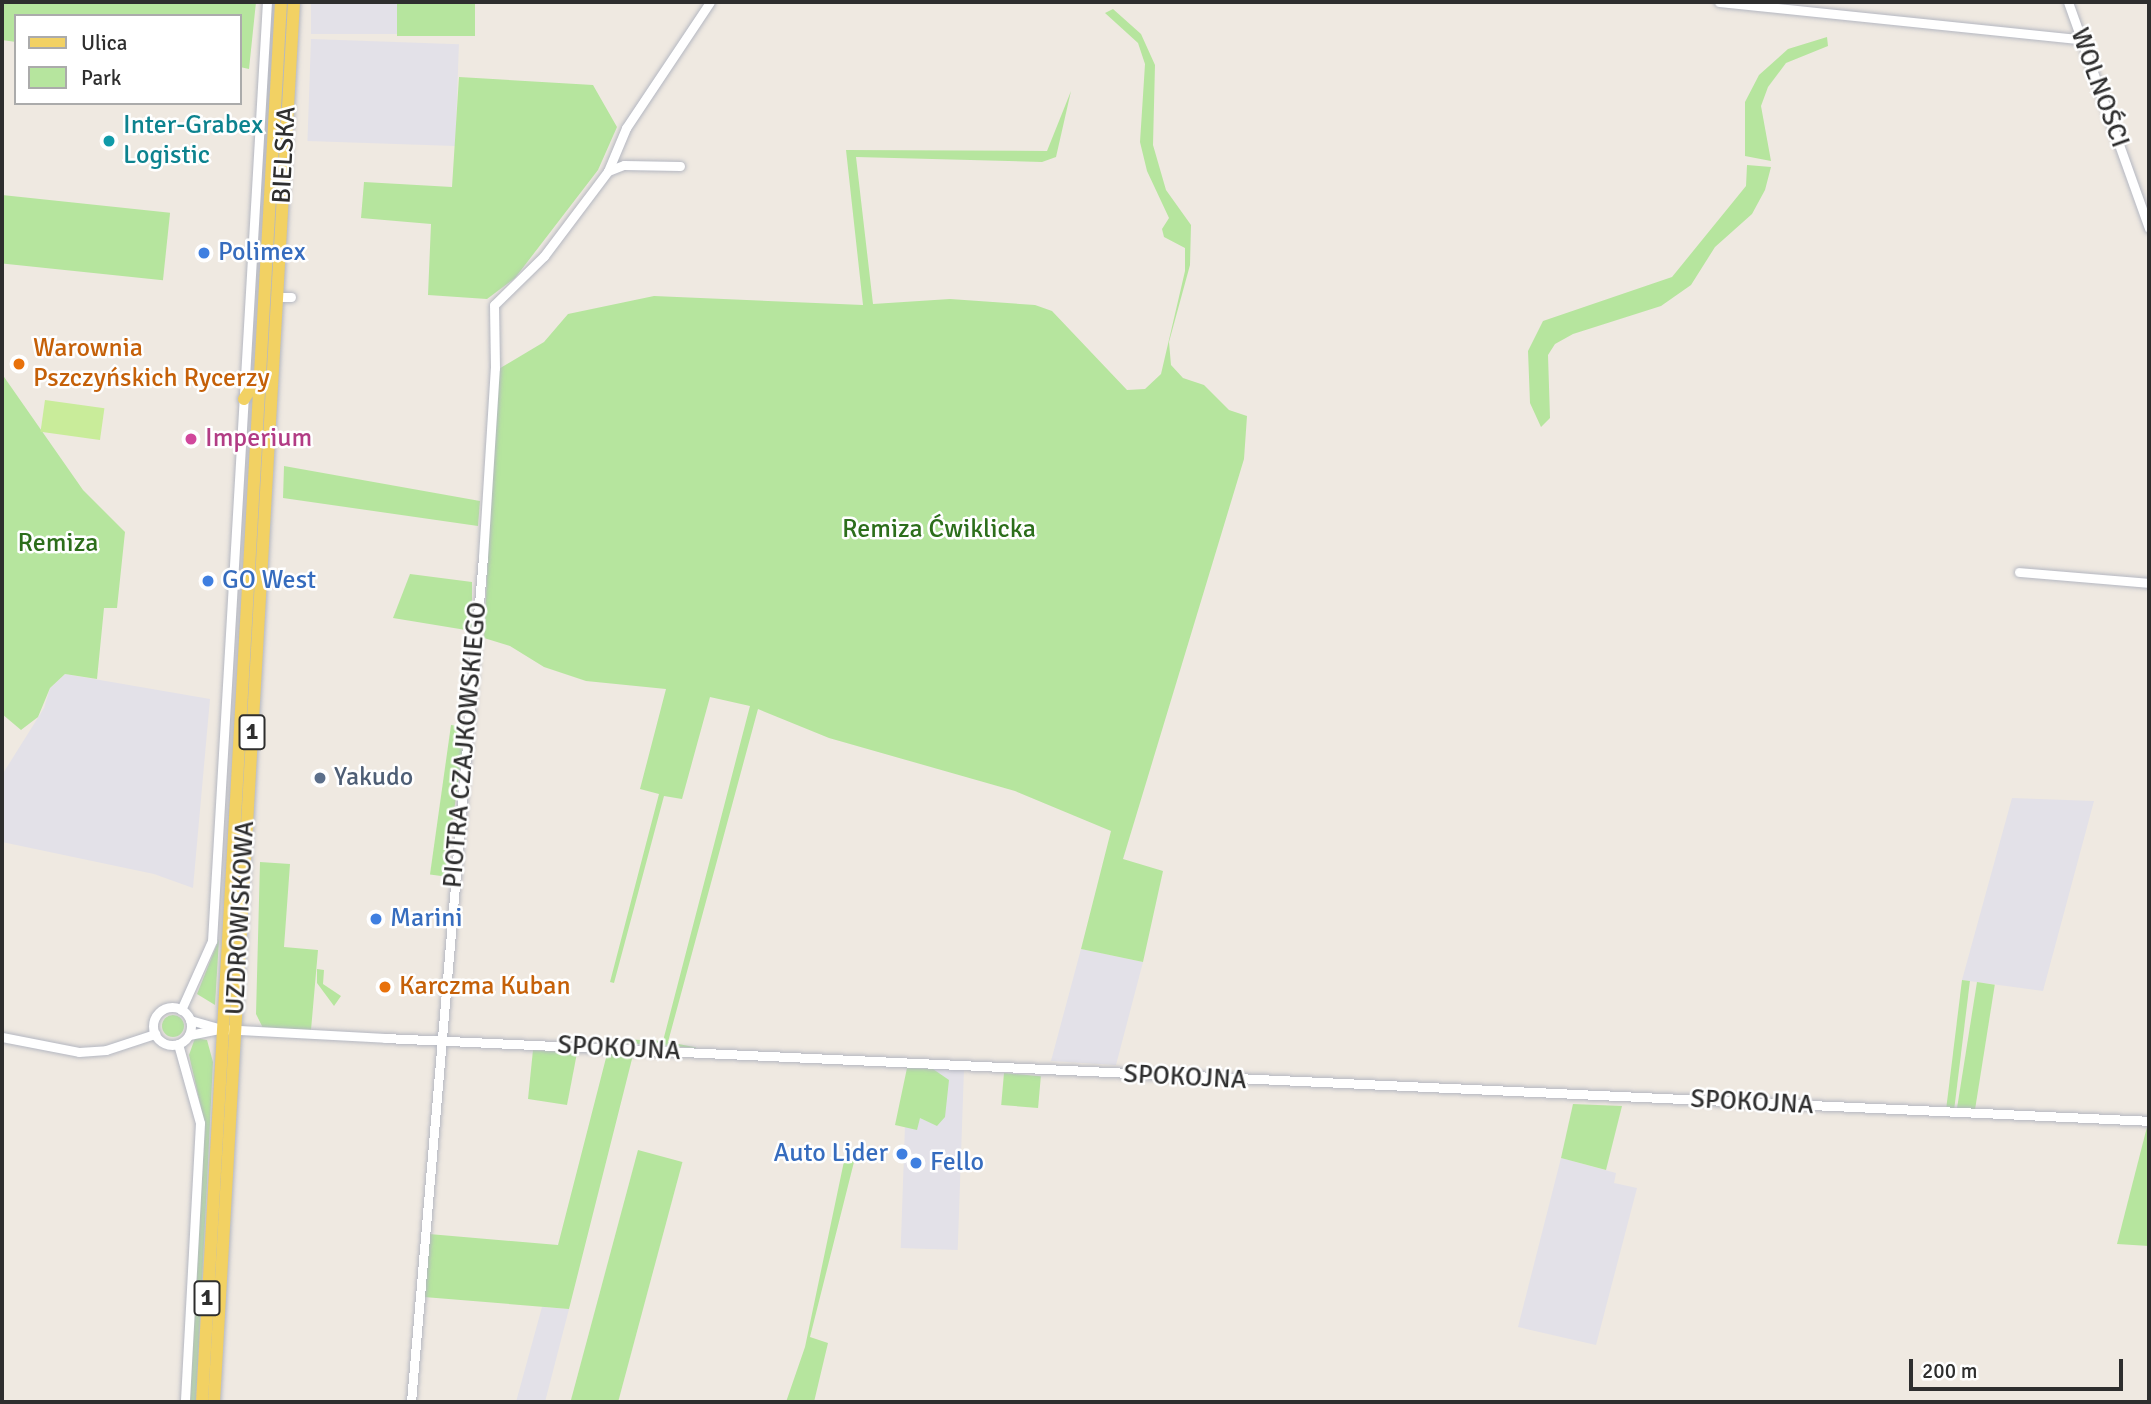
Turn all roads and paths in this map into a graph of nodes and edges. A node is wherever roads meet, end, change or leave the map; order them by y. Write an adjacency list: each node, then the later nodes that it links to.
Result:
1 (267, 2): 15 (street)
2 (281, 2): 14 (main road, BIELSKA / 1)
3 (294, 2): 12 (main road, BIELSKA / 1)
4 (710, 2): 9 (street, PIOTRA CZAJKOWSKIEGO)
5 (1719, 2): 7 (street)
6 (2068, 2): 7 (street, WOLNOŚCI)
7 (2080, 39): 10 (street, WOLNOŚCI)
8 (680, 166): 9 (street)
9 (608, 171): 25 (street, PIOTRA CZAJKOWSKIEGO)
10 (2147, 214): 11 (street, WOLNOŚCI)
11 (2149, 228)
12 (277, 297): 13 (street); 16 (main road, BIELSKA / 1)
13 (291, 297)
14 (259, 377): 15 (main road); 16 (main road, BIELSKA / 1)
15 (244, 399): 19 (street)
16 (263, 434): 21 (main road, UZDROWISKOWA / 1); 21 (main road, UZDROWISKOWA / 1)
17 (2019, 572): 18 (street)
18 (2149, 583)
19 (181, 1010): 20 (street); 22 (street)
20 (190, 1020): 21 (street); 23 (street)
21 (228, 1029): 23 (street); 25 (street, SPOKOJNA); 29 (main road, UZDROWISKOWA / 1); 30 (main road, UZDROWISKOWA / 1)
22 (155, 1034): 24 (street); 26 (street)
23 (189, 1035): 26 (street)
24 (2, 1037)
25 (440, 1040): 27 (street, SPOKOJNA); 31 (street, PIOTRA CZAJKOWSKIEGO)
26 (178, 1044): 28 (street)
27 (2149, 1121)
28 (185, 1402)
29 (201, 1402)
30 (214, 1402)
31 (411, 1402)

